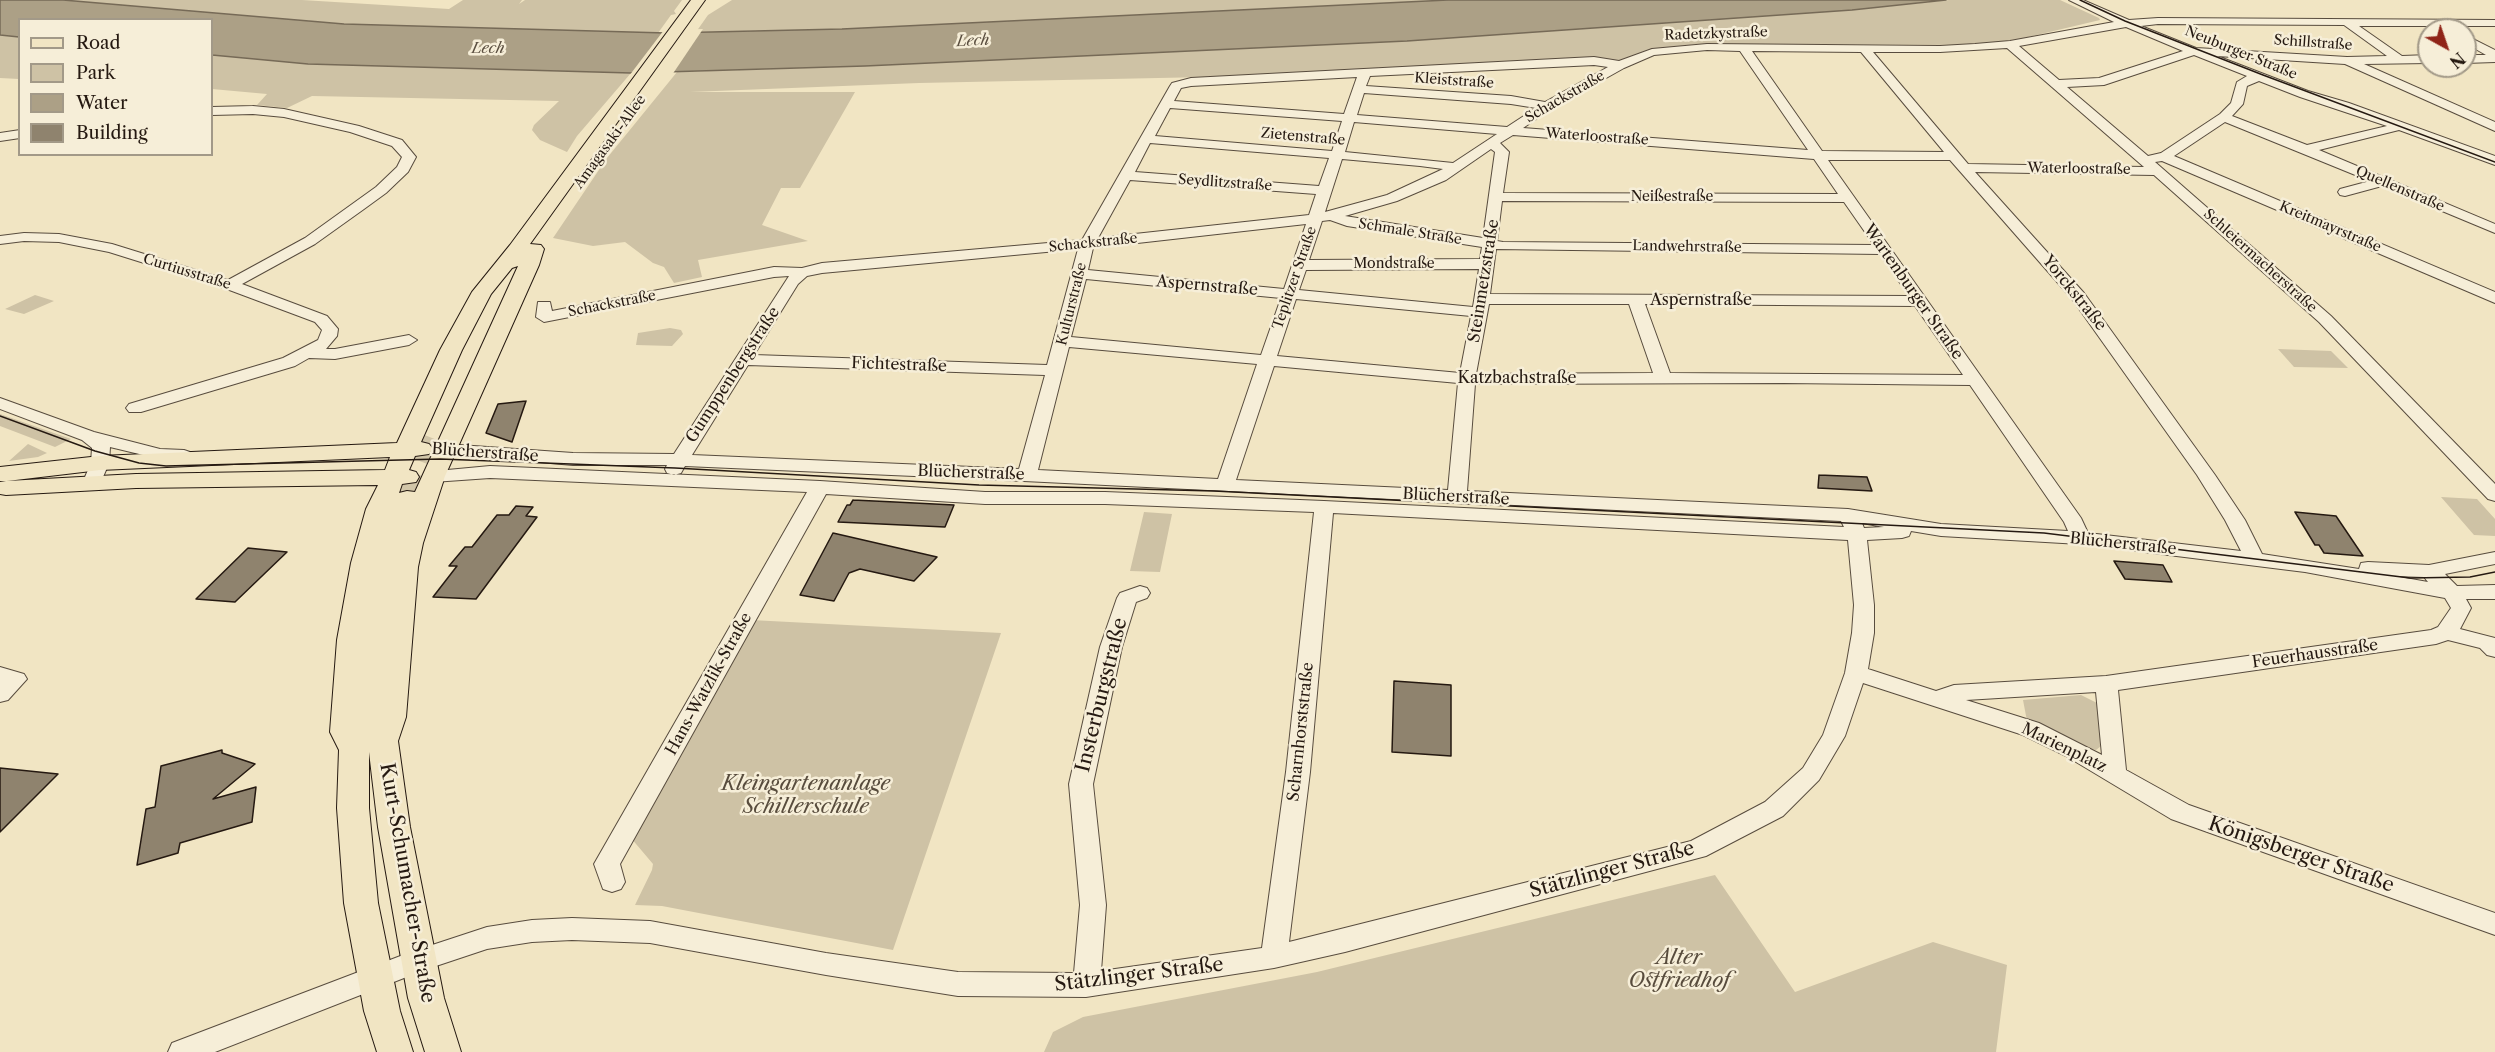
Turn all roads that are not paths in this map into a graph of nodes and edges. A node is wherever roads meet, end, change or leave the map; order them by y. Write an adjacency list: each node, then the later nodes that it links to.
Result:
1 (714, 0): 4 (main road, Amagasaki-Allee)
2 (2074, 0): 3 (street)
3 (2093, 4): 5 (street, Neuburger Straße); 10 (street, Neuburger Straße)
4 (695, 10): 60 (main road, Amagasaki-Allee)
5 (2144, 22): 6 (street, Radetzkystraße); 10 (street, Radetzkystraße); 16 (street, Neuburger Straße)
6 (2348, 23): 7 (street, Radetzkystraße); 20 (street)
7 (2417, 23)
8 (2477, 23): 9 (street, Radetzkystraße)
9 (2495, 23)
10 (2126, 24): 11 (street, Radetzkystraße); 15 (street, Neuburger Straße)
11 (2010, 44): 14 (street, Radetzkystraße); 26 (street, Schleiermacherstraße)
12 (1743, 46): 14 (street, Radetzkystraße); 22 (street, Radetzkystraße); 43 (street, Wartenburger Straße)
13 (2477, 46): 17 (street)
14 (1864, 48): 45 (street, Yorckstraße)
15 (2196, 51): 16 (street, Schillstraße); 24 (street, Neuburger Straße); 26 (street)
16 (2221, 52): 21 (street, Schillstraße); 30 (street, Neuburger Straße)
17 (2495, 57): 18 (street)
18 (2477, 58)
19 (2417, 59): 20 (street, Schillstraße)
20 (2400, 60): 21 (street, Schillstraße)
21 (2347, 61): 35 (street)
22 (1620, 65): 23 (street, Radetzkystraße); 29 (street, Schackstraße)
23 (1365, 72): 25 (street, Radetzkystraße); 27 (street, Teplitzer Straße)
24 (2259, 77): 30 (street, Neuburger Straße); 32 (street)
25 (1181, 83): 28 (street, Kulturstraße)
26 (2056, 84): 46 (street, Schleiermacherstraße)
27 (1359, 89): 29 (street, Kleiststraße); 33 (street, Teplitzer Straße)
28 (1167, 104): 33 (street, Waterloostraße); 39 (street, Kulturstraße)
29 (1547, 106): 36 (street, Schackstraße)
30 (2345, 106): 34 (street, Neuburger Straße)
31 (213, 111): 66 (street)
32 (2224, 117): 41 (street, Quellenstraße); 46 (street)
33 (1349, 118): 36 (street, Waterloostraße); 42 (street, Teplitzer Straße)
34 (2401, 126): 41 (street); 44 (street, Neuburger Straße)
35 (2495, 127)
36 (1509, 130): 40 (street, Schackstraße); 43 (street, Waterloostraße)
37 (18, 134): 38 (street)
38 (0, 137)
39 (1149, 139): 42 (street, Zietenstraße); 48 (street, Kulturstraße)
40 (1490, 143): 47 (street, Schackstraße); 52 (street, Steinmetzstraße)
41 (2306, 149): 49 (street, Quellenstraße)
42 (1336, 154): 47 (street, Zietenstraße); 50 (street, Teplitzer Straße)
43 (1818, 155): 45 (street, Waterloostraße); 53 (street, Wartenburger Straße)
44 (2495, 161)
45 (1960, 162): 46 (street, Waterloostraße); 106 (street, Yorckstraße)
46 (2161, 164): 68 (street, Kreitmayrstraße); 98 (street, Schleiermacherstraße)
47 (1455, 167): 54 (street, Schackstraße)
48 (1125, 175): 50 (street, Seydlitzstraße); 58 (street, Kulturstraße)
49 (2383, 182): 51 (street); 56 (street, Quellenstraße)
50 (1325, 191): 55 (street, Teplitzer Straße)
51 (2345, 192)
52 (1497, 197): 53 (street, Neißestraße); 59 (street, Steinmetzstraße)
53 (1847, 198): 61 (street, Wartenburger Straße)
54 (1332, 215): 55 (street, Schackstraße); 59 (street, Schmale Straße)
55 (1315, 218): 58 (street, Schackstraße); 63 (street, Teplitzer Straße)
56 (2495, 229)
57 (0, 240): 66 (street, Curtiusstraße)
58 (1087, 244): 64 (street, Schackstraße); 65 (street, Kulturstraße)
59 (1490, 245): 61 (street, Landwehrstraße); 62 (street, Steinmetzstraße)
60 (525, 249): 85 (main road, Amagasaki-Allee); 85 (main road); 86 (main road)
61 (1884, 249): 70 (street, Wartenburger Straße)
62 (1487, 264): 63 (street, Mondstraße); 72 (street, Steinmetzstraße)
63 (1301, 265): 67 (street, Teplitzer Straße)
64 (802, 273): 71 (street, Schackstraße); 76 (street, Gumppenbergstraße)
65 (1078, 274): 67 (street, Aspernstraße); 74 (street, Kulturstraße)
66 (229, 285): 75 (street, Curtiusstraße)
67 (1289, 294): 72 (street, Aspernstraße); 77 (street, Teplitzer Straße)
68 (2495, 298)
69 (1635, 300): 70 (street, Aspernstraße); 72 (street, Aspernstraße); 79 (street)
70 (1919, 301): 81 (street, Wartenburger Straße)
71 (544, 305)
72 (1481, 306): 80 (street, Steinmetzstraße)
73 (409, 340): 75 (street, Curtiusstraße)
74 (1062, 341): 77 (street, Katzbachstraße); 78 (street, Kulturstraße)
75 (308, 353): 83 (street, Curtiusstraße)
76 (742, 360): 78 (street, Fichtestraße); 88 (street, Gumppenbergstraße)
77 (1267, 360): 80 (street, Katzbachstraße); 94 (street, Teplitzer Straße)
78 (1055, 370): 91 (street, Kulturstraße)
79 (1664, 378): 80 (street, Katzbachstraße); 81 (street, Katzbachstraße)
80 (1467, 379): 99 (street, Steinmetzstraße)
81 (1974, 380): 104 (street, Wartenburger Straße)
82 (0, 403): 84 (street)
83 (135, 408)
84 (88, 436): 87 (street); 89 (street)
85 (440, 439): 86 (main road, Blücherstraße); 88 (street, Blücherstraße); 92 (main road)
86 (406, 448): 87 (main road, Blücherstraße); 96 (main road)
87 (218, 458): 89 (main road, Blücherstraße)
88 (679, 460): 91 (street, Blücherstraße); 93 (street, Gumppenbergstraße)
89 (96, 473): 90 (main road, Blücherstraße); 96 (main road, Blücherstraße); 97 (main road, Blücherstraße)
90 (0, 474)
91 (1027, 475): 94 (street, Blücherstraße)
92 (433, 476): 93 (street, Blücherstraße); 96 (main road, Blücherstraße); 119 (main road)
93 (668, 480): 95 (street, Blücherstraße)
94 (1225, 485): 99 (street, Blücherstraße)
95 (820, 487): 100 (street, Blücherstraße); 121 (street, Hans-Watzlik-Straße)
96 (400, 488): 119 (main road, Kurt-Schumacher-Straße); 119 (main road)
97 (0, 489)
98 (2495, 495)
99 (1457, 497): 101 (street, Blücherstraße)
100 (1324, 507): 103 (street, Blücherstraße); 123 (street, Scharnhorststraße)
101 (1848, 515): 102 (street, Blücherstraße); 103 (street, Stätzlinger Straße)
102 (1941, 530): 103 (street, Blücherstraße); 104 (street, Blücherstraße)
103 (1857, 534): 114 (street, Stätzlinger Straße)
104 (2080, 538): 106 (street, Blücherstraße)
105 (2495, 558): 108 (street, Blücherstraße)
106 (2255, 559): 107 (street, Blücherstraße)
107 (2305, 566): 108 (street, Blücherstraße); 111 (street, Blücherstraße)
108 (2429, 571): 111 (street)
109 (2495, 592): 111 (street, Blücherstraße)
110 (1140, 593): 126 (street, Insterburgstraße)
111 (2452, 593): 112 (street)
112 (2446, 632): 113 (street); 116 (street, Feuerhausstraße)
113 (2492, 641)
114 (1856, 673): 118 (street, Marienplatz); 123 (street, Stätzlinger Straße)
115 (0, 675): 117 (street)
116 (2106, 684): 118 (street, Marienplatz); 120 (street, Marienplatz)
117 (0, 694)
118 (1939, 698): 120 (street, Marienplatz)
119 (369, 735): 124 (main road, Kurt-Schumacher-Straße); 125 (main road, Kurt-Schumacher-Straße)
120 (2115, 773): 122 (street, Königsberger Straße)
121 (612, 882)
122 (2495, 924)
123 (1274, 957): 126 (street, Stätzlinger Straße)
124 (420, 960): 125 (street, Stätzlinger Straße); 126 (street, Stätzlinger Straße); 129 (main road, Kurt-Schumacher-Straße)
125 (374, 978): 127 (street, Stätzlinger Straße); 128 (main road, Kurt-Schumacher-Straße)
126 (1086, 985)
127 (182, 1052)
128 (395, 1052)
129 (443, 1052)

